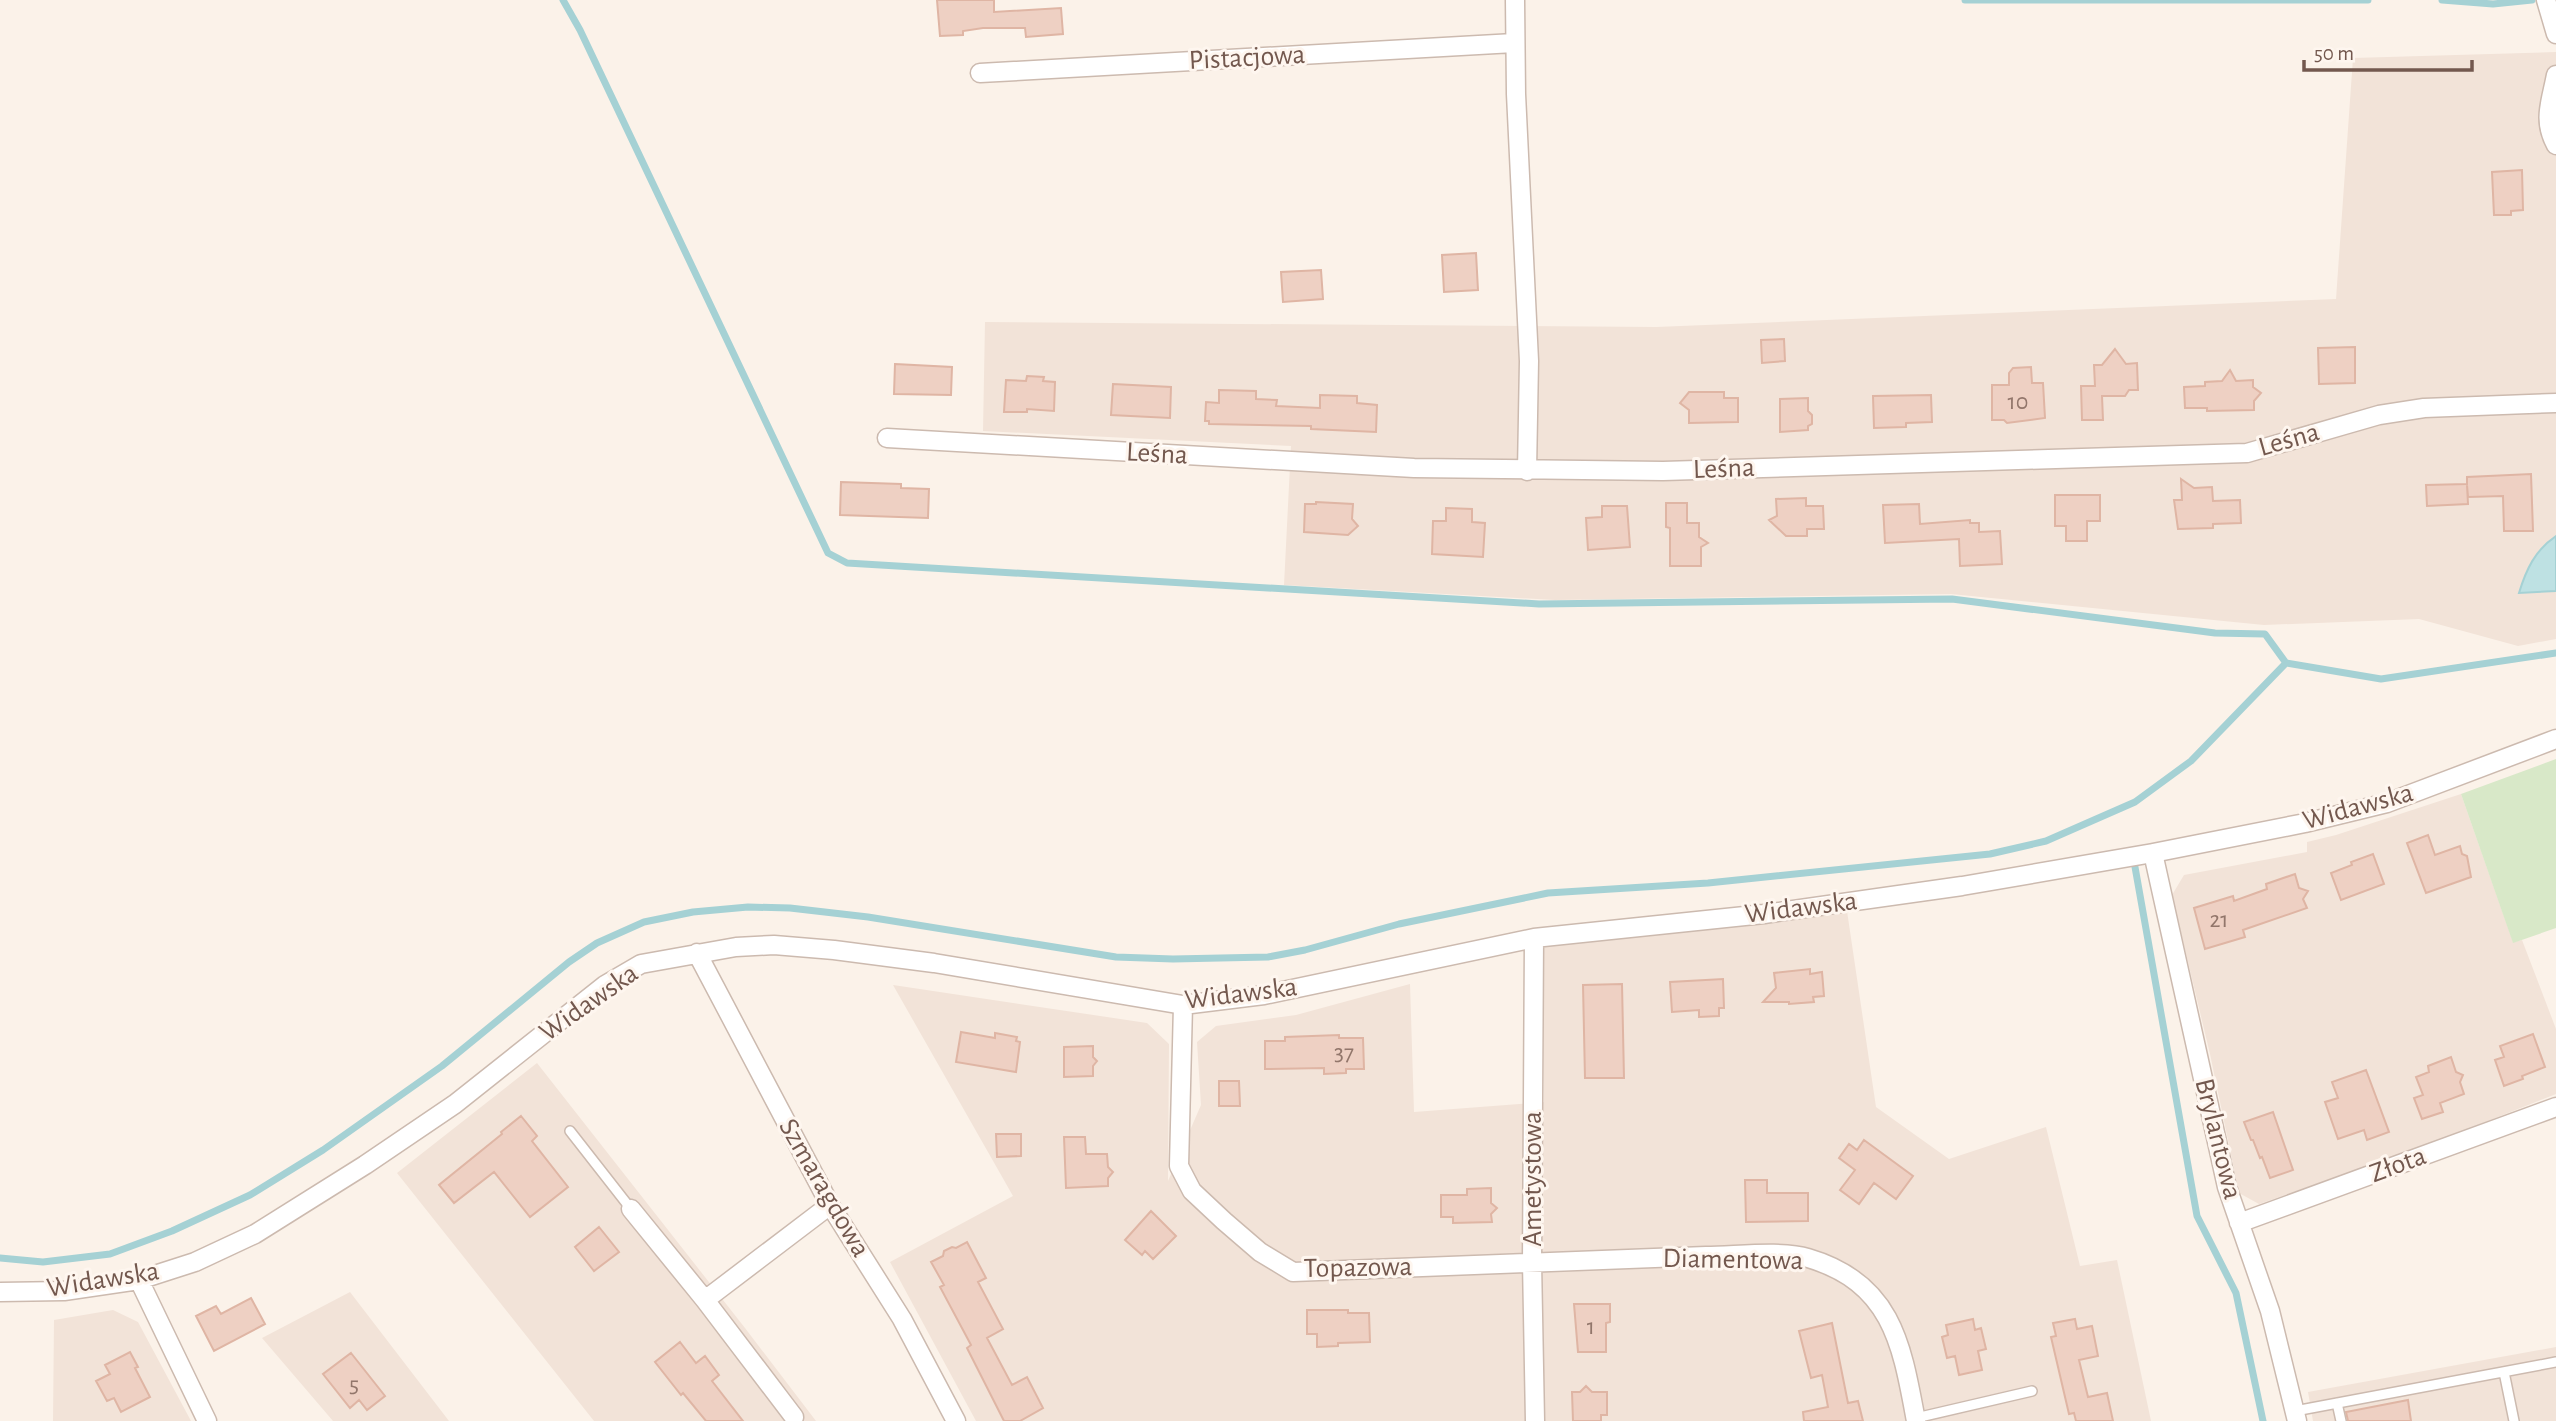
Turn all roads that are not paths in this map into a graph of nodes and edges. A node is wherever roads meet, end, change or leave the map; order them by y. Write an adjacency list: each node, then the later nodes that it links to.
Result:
1 (1515, 0): 4 (street)
2 (2546, 0): 3 (street)
3 (2556, 34)
4 (1514, 43): 5 (street, Pistacjowa); 10 (street)
5 (980, 73)
6 (2556, 75): 7 (street)
7 (2556, 145)
8 (2556, 402): 10 (street, Leśna)
9 (887, 438): 10 (street, Leśna)
10 (1527, 471)
11 (2556, 739): 12 (street, Widawska)
12 (2153, 853): 13 (street, Widawska); 20 (street, Brylantowa)
13 (1534, 938): 15 (street, Widawska); 21 (street, Ametystowa)
14 (697, 953): 15 (street, Widawska); 18 (street, Szmaragdowa); 22 (street, Widawska)
15 (1183, 1004): 21 (street, Topazowa)
16 (2556, 1107): 20 (street, Złota)
17 (570, 1131): 19 (lane)
18 (830, 1205): 24 (street); 33 (street, Szmaragdowa)
19 (631, 1209): 24 (street)
20 (2239, 1223): 29 (street, Brylantowa)
21 (1532, 1262): 31 (street, Diamentowa); 34 (street, Ametystowa)
22 (139, 1280): 23 (street, Widawska); 32 (street)
23 (0, 1292)
24 (705, 1300): 30 (street)
25 (2556, 1363): 26 (lane)
26 (2504, 1372): 28 (lane); 36 (lane)
27 (2032, 1391): 31 (lane)
28 (2337, 1403): 29 (lane); 35 (lane)
29 (2296, 1416)
30 (793, 1417)
31 (1916, 1420)
32 (207, 1421)
33 (956, 1421)
34 (1535, 1421)
35 (2341, 1421)
36 (2514, 1421)

